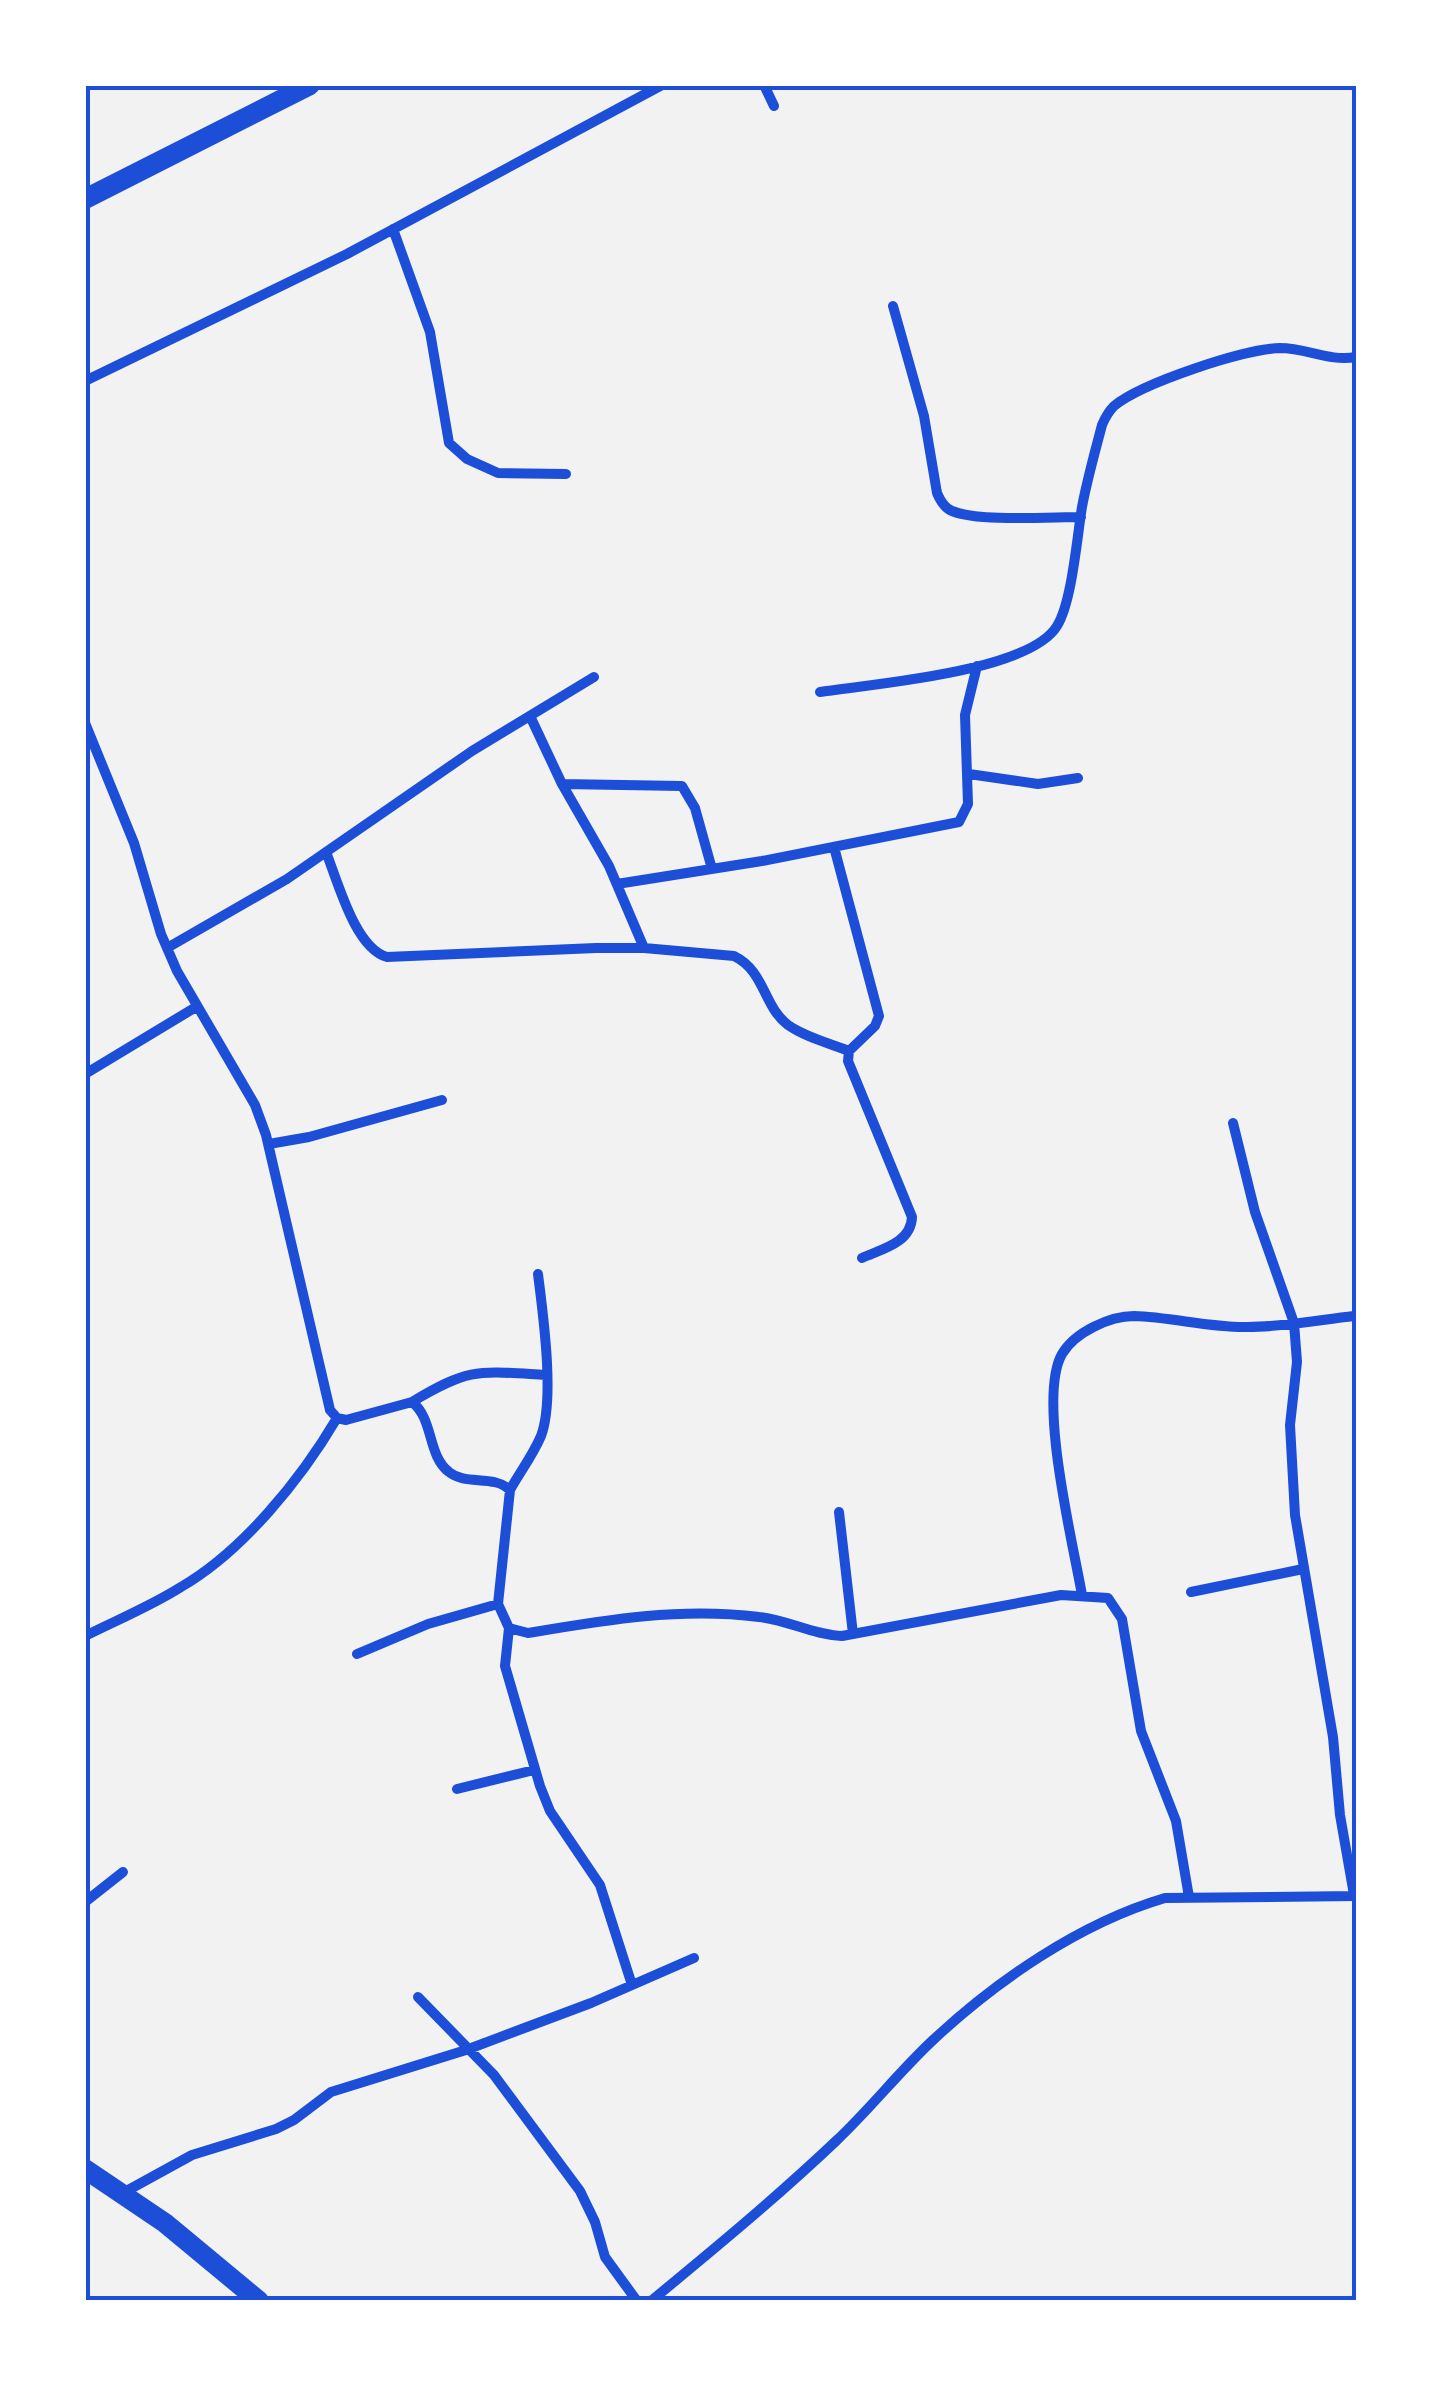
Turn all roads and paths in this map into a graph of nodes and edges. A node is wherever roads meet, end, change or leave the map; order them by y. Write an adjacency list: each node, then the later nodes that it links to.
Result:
1 (310, 85): 5 (main road)
2 (662, 85): 6 (street)
3 (764, 85): 4 (street)
4 (774, 106)
5 (85, 199)
6 (394, 229): 9 (street); 10 (street)
7 (893, 306): 11 (street)
8 (1356, 357): 11 (street)
9 (85, 381)
10 (566, 474)
11 (1081, 517): 12 (street)
12 (977, 666): 14 (street); 17 (street)
13 (594, 677): 15 (street)
14 (820, 692)
15 (530, 716): 19 (street); 21 (street)
16 (85, 724): 24 (street)
17 (969, 774): 18 (street); 20 (street)
18 (1078, 778)
19 (562, 784): 22 (street); 23 (street)
20 (834, 848): 22 (street); 27 (street)
21 (326, 852): 24 (street); 25 (street)
22 (712, 869): 23 (street)
23 (617, 884): 25 (street)
24 (167, 948): 26 (street)
25 (644, 948): 27 (street)
26 (196, 1007): 28 (street); 31 (street)
27 (849, 1051): 32 (street)
28 (85, 1074)
29 (442, 1100): 31 (street)
30 (1233, 1123): 35 (street)
31 (268, 1144): 38 (street)
32 (862, 1258)
33 (538, 1274): 36 (street)
34 (1354, 1316): 35 (street)
35 (1294, 1324): 41 (street); 43 (street)
36 (545, 1375): 37 (street); 39 (street)
37 (412, 1402): 38 (street); 39 (street)
38 (338, 1418): 47 (street)
39 (510, 1490): 44 (street)
40 (838, 1512): 46 (street)
41 (1303, 1569): 42 (street); 53 (street)
42 (1190, 1592)
43 (1082, 1595): 46 (street); 52 (street)
44 (498, 1604): 45 (street); 48 (street)
45 (509, 1628): 46 (street); 49 (street)
46 (853, 1634)
47 (85, 1636)
48 (356, 1654)
49 (534, 1770): 50 (street); 56 (street)
50 (457, 1790)
51 (123, 1872): 54 (street)
52 (1189, 1896): 53 (street); 63 (street)
53 (1355, 1896)
54 (85, 1902)
55 (694, 1958): 56 (street)
56 (632, 1985): 58 (street)
57 (418, 1998): 58 (street)
58 (466, 2050): 60 (street); 62 (street)
59 (85, 2170): 60 (main road)
60 (120, 2194): 61 (main road)
61 (259, 2301)
62 (637, 2301)
63 (651, 2301)

